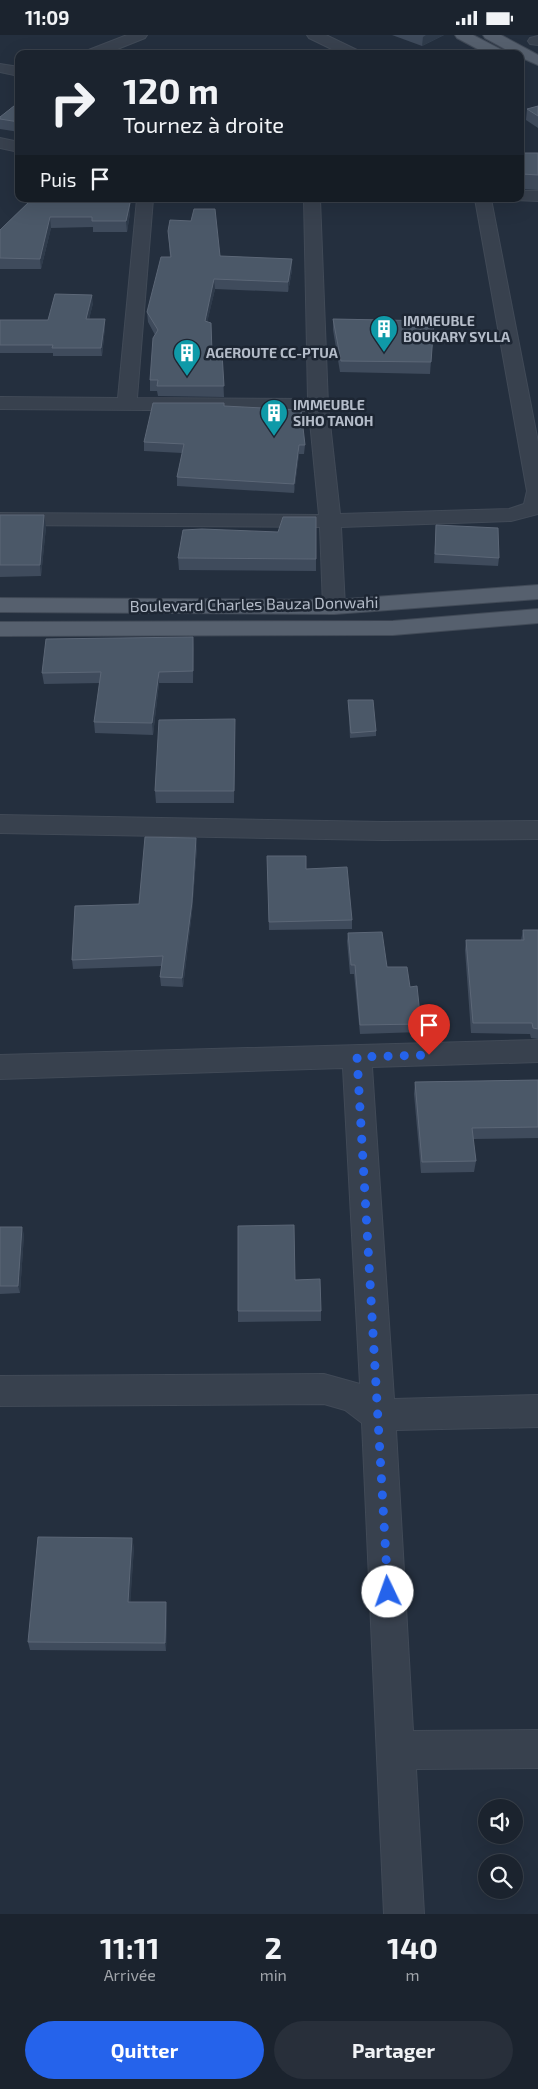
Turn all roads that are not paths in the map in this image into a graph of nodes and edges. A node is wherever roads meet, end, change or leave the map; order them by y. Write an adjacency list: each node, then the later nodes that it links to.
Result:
1 (140, 35): 5 (street)
2 (314, 35): 6 (street)
3 (462, 35): 7 (main road)
4 (490, 35): 8 (main road)
5 (101, 50)
6 (345, 50)
7 (491, 50)
8 (518, 50)
9 (524, 53): 10 (main road)
10 (538, 61)
11 (0, 68): 13 (street)
12 (524, 68): 14 (main road)
13 (15, 71)
14 (538, 76)
15 (0, 143): 16 (street)
16 (15, 146)
17 (524, 196): 18 (street)
18 (538, 196)
19 (145, 202): 23 (street)
20 (312, 202): 24 (street)
21 (485, 202): 26 (street)
22 (0, 403): 23 (street)
23 (127, 403): 24 (street)
24 (318, 405): 26 (street)
25 (0, 519): 26 (street)
26 (330, 521): 29 (street)
27 (538, 592): 29 (main road, Boulevard Charles Bauza Donwahi)
28 (0, 605): 29 (main road, Boulevard Charles Bauza Donwahi)
29 (334, 607)
30 (538, 616): 31 (main road, Boulevard Charles Bauza Donwahi)
31 (0, 629)
32 (0, 824): 33 (street)
33 (538, 830)
34 (538, 1051): 35 (street)
35 (357, 1057): 36 (street); 39 (street)
36 (0, 1067)
37 (0, 1391): 39 (street)
38 (538, 1411): 39 (street)
39 (378, 1415): 41 (street)
40 (538, 1749): 41 (street)
41 (396, 1750): 42 (street)
42 (404, 1914)

